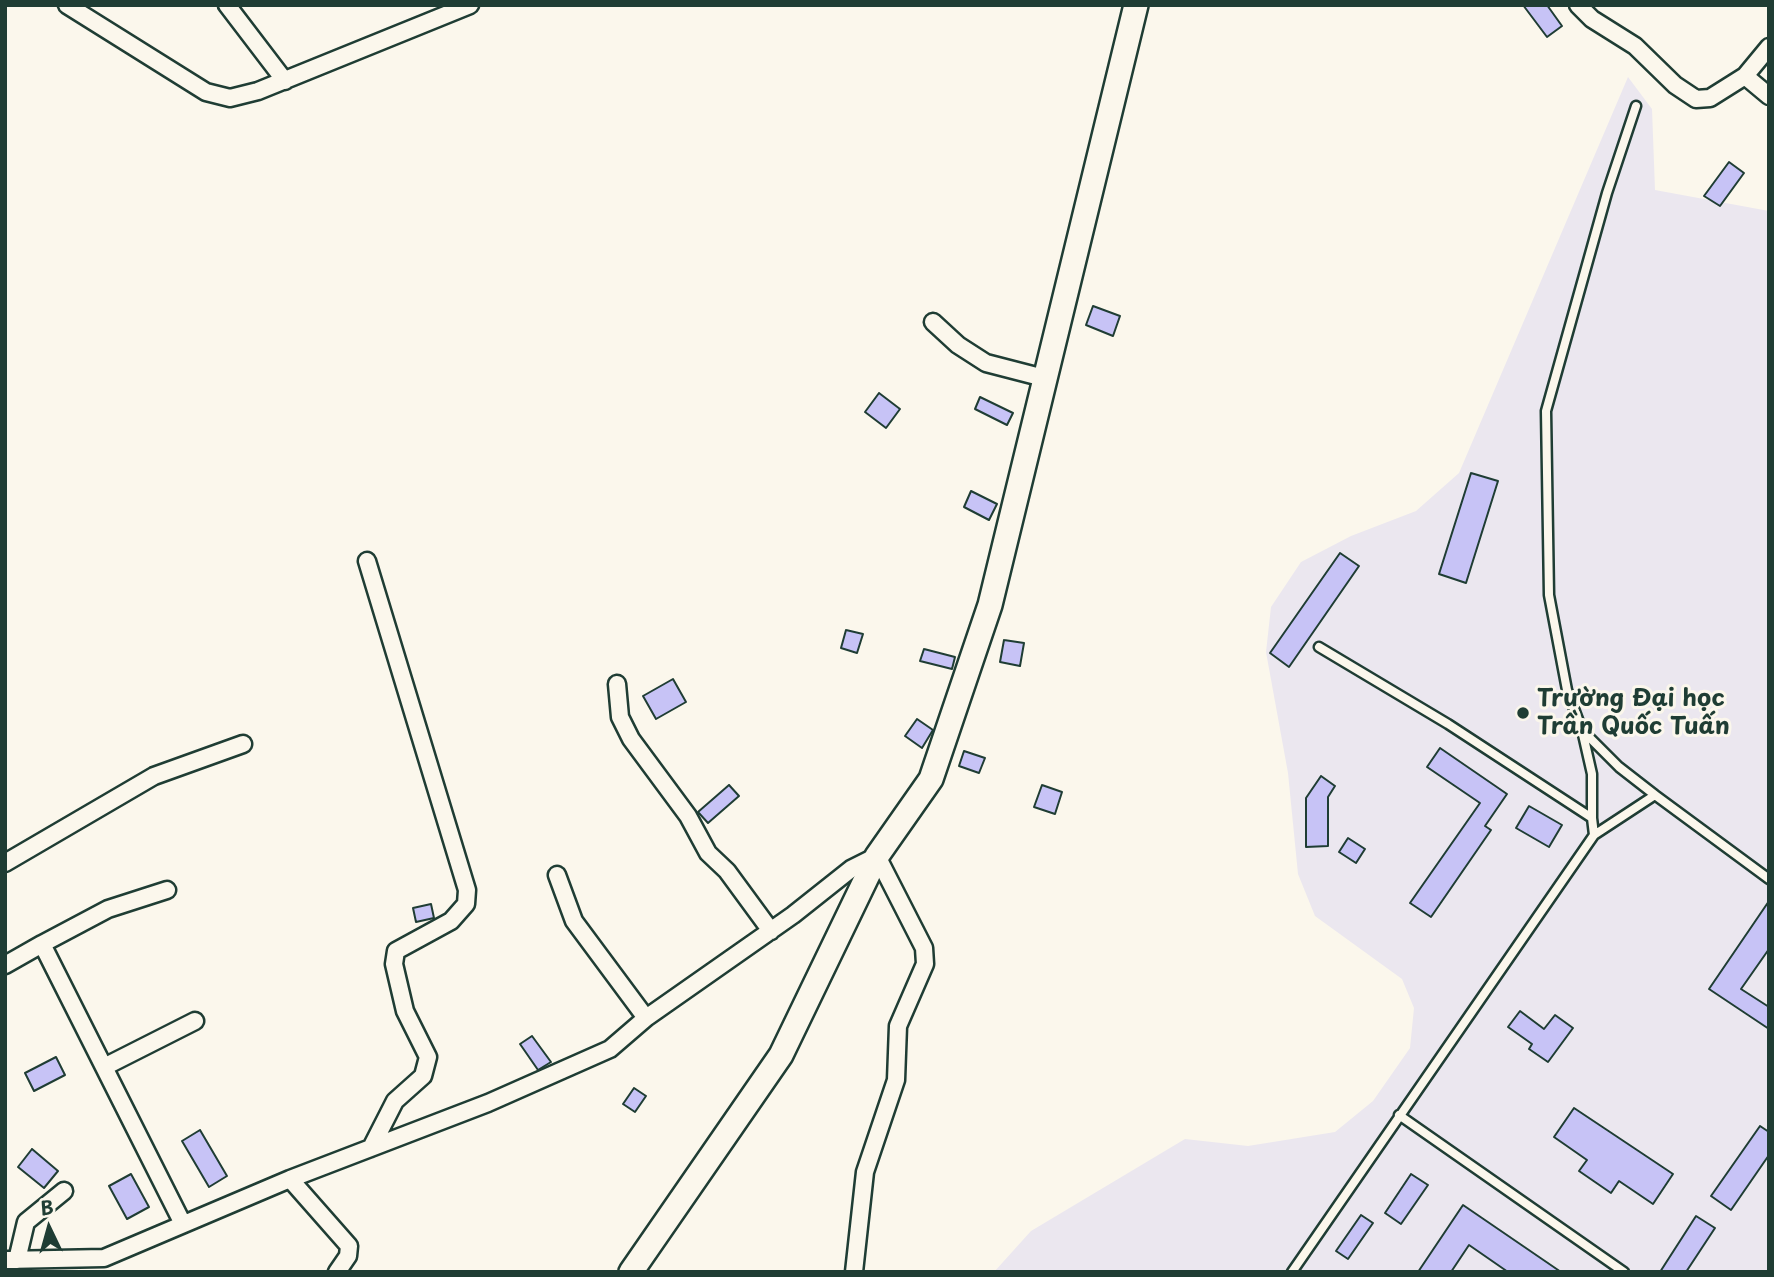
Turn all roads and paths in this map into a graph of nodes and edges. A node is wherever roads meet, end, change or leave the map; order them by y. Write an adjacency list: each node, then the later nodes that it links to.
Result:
1 (67, 5): 8 (street)
2 (227, 5): 8 (street)
3 (470, 5): 8 (street)
4 (1136, 5): 12 (street)
5 (1578, 5): 7 (street)
6 (1769, 47): 7 (street)
7 (1745, 76): 9 (street)
8 (285, 80)
9 (1769, 96)
10 (1636, 106): 16 (lane)
11 (933, 322): 12 (street)
12 (1044, 379): 21 (street)
13 (367, 561): 33 (street)
14 (1319, 647): 19 (lane)
15 (617, 684): 26 (street)
16 (1582, 730): 18 (lane); 19 (lane)
17 (243, 744): 22 (street)
18 (1655, 795): 20 (lane); 24 (lane)
19 (1592, 818): 20 (lane)
20 (1594, 835): 32 (lane)
21 (877, 856): 26 (street); 40 (street); 41 (street)
22 (5, 863)
23 (557, 875): 29 (street)
24 (1769, 879)
25 (167, 890): 27 (street)
26 (771, 931): 29 (street)
27 (42, 944): 28 (street); 31 (street)
28 (5, 965)
29 (646, 1018): 33 (street)
30 (195, 1021): 31 (street)
31 (106, 1066): 36 (street)
32 (1399, 1115): 42 (lane); 43 (lane)
33 (371, 1148): 34 (street)
34 (290, 1179): 36 (street); 39 (street)
35 (64, 1191): 37 (street)
36 (183, 1224): 38 (street)
37 (11, 1260): 38 (street)
38 (103, 1265)
39 (337, 1272)
40 (631, 1272)
41 (854, 1272)
42 (1292, 1272)
43 (1624, 1272)

